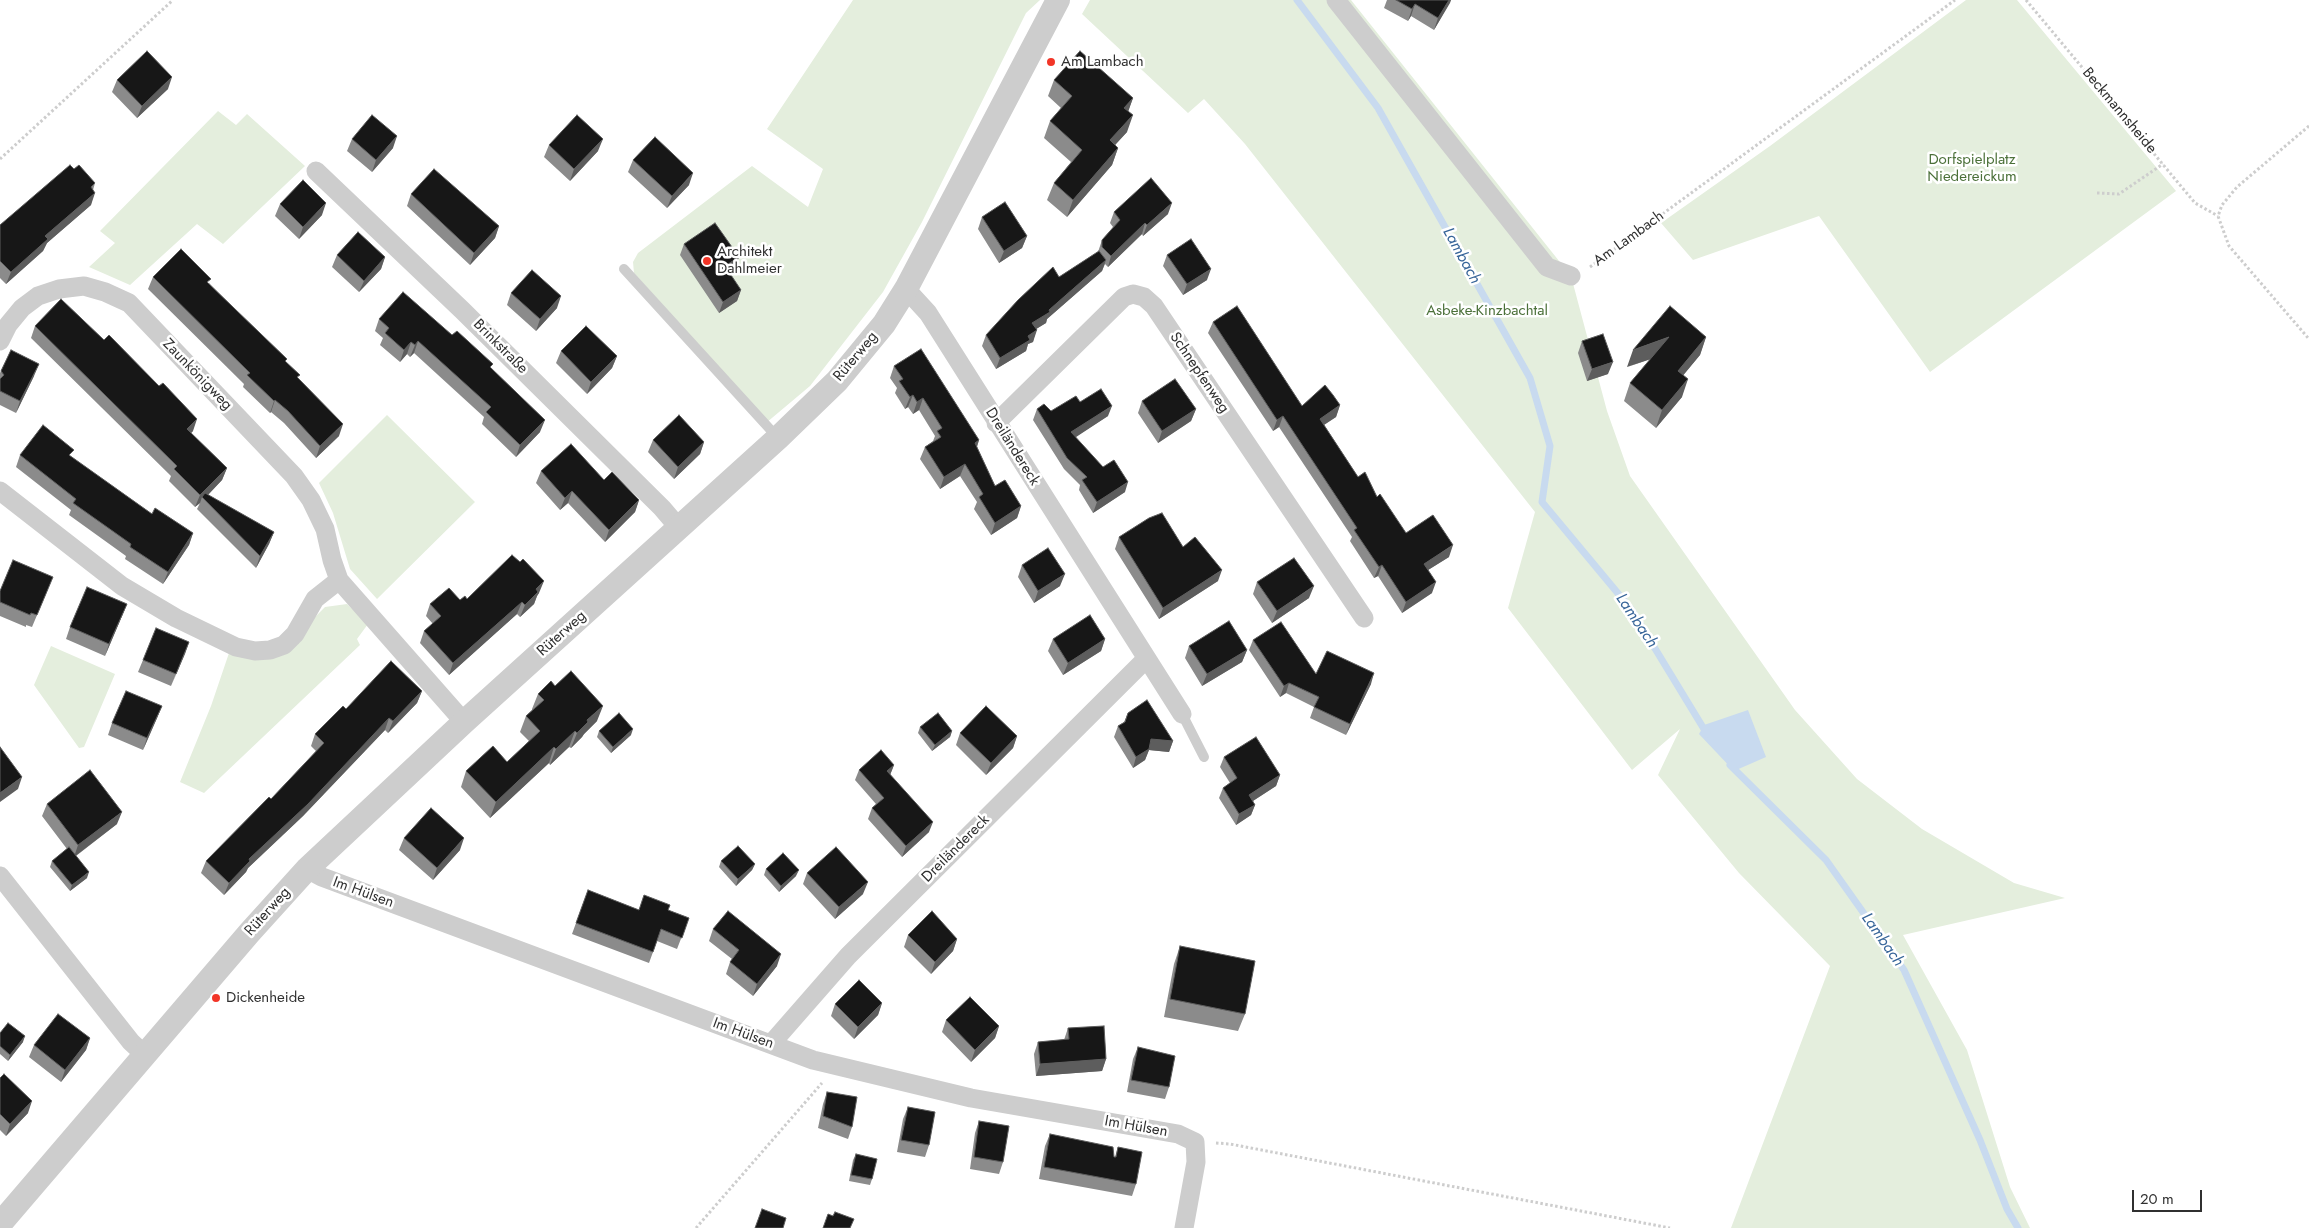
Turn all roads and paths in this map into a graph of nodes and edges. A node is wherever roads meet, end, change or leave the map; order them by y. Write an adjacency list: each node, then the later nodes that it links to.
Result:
1 (173, 0): 7 (path)
2 (1058, 0): 14 (street, Rüterweg)
3 (1336, 0): 13 (street)
4 (1955, 0): 13 (path, Am Lambach)
5 (2026, 0): 8 (path, Beckmannsheide)
6 (2309, 126): 11 (path)
7 (0, 159)
8 (2163, 164): 10 (path); 11 (path, Beckmannsheide)
9 (316, 171): 20 (street, Brinkstraße)
10 (2097, 193)
11 (2218, 216): 15 (path)
12 (624, 269): 18 (lane)
13 (1571, 276)
14 (906, 289): 17 (street, Dreiländereck); 18 (street, Rüterweg)
15 (2309, 339)
16 (0, 341): 21 (street, Zaunkönigweg)
17 (996, 423): 22 (street, Schnepfenweg); 23 (street, Dreiländereck)
18 (778, 438): 20 (street, Rüterweg)
19 (0, 491): 21 (street)
20 (679, 528): 25 (street, Rüterweg)
21 (339, 580): 25 (street, Zaunkönigweg)
22 (1364, 618)
23 (1146, 659): 24 (street, Dreiländereck); 29 (street, Dreiländereck)
24 (1182, 714): 26 (lane)
25 (464, 722): 27 (street, Rüterweg)
26 (1204, 757)
27 (307, 869): 29 (street, Im Hülsen); 30 (street, Rüterweg)
28 (0, 876): 30 (street)
29 (771, 1044): 31 (street, Im Hülsen)
30 (145, 1055): 33 (street, Rüterweg)
31 (836, 1067): 32 (street, Im Hülsen); 34 (path)
32 (1195, 1142): 35 (street); 36 (path)
33 (0, 1224)
34 (696, 1228)
35 (1184, 1228)
36 (1670, 1228)

